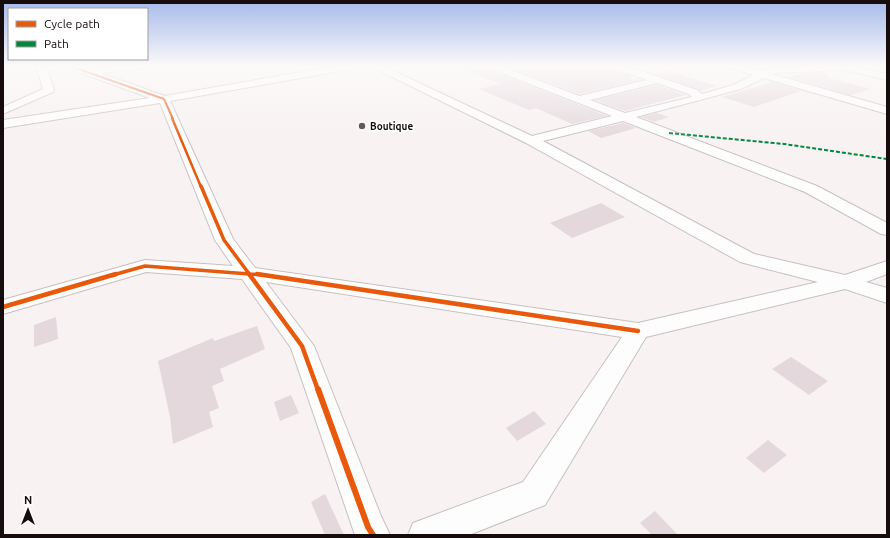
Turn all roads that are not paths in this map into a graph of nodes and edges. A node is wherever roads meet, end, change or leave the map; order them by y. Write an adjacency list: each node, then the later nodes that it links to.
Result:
1 (47, 91): 13 (street)
2 (142, 91): 11 (street)
3 (209, 91): 11 (street)
4 (428, 91): 17 (street)
5 (559, 91): 12 (street)
6 (612, 91): 12 (street)
7 (690, 91): 10 (street)
8 (723, 91): 10 (street)
9 (818, 91): 14 (street)
10 (700, 98): 15 (street)
11 (164, 99): 16 (street); 20 (street)
12 (580, 99): 15 (street)
13 (3, 111)
14 (887, 111)
15 (626, 117): 17 (street); 18 (street)
16 (3, 124)
17 (531, 140): 21 (street)
18 (887, 230)
19 (887, 267): 21 (street)
20 (248, 273): 23 (street); 24 (street); 25 (street)
21 (846, 282): 22 (street); 24 (street)
22 (887, 296)
23 (3, 307)
24 (638, 331): 26 (street)
25 (374, 535)
26 (426, 535)

